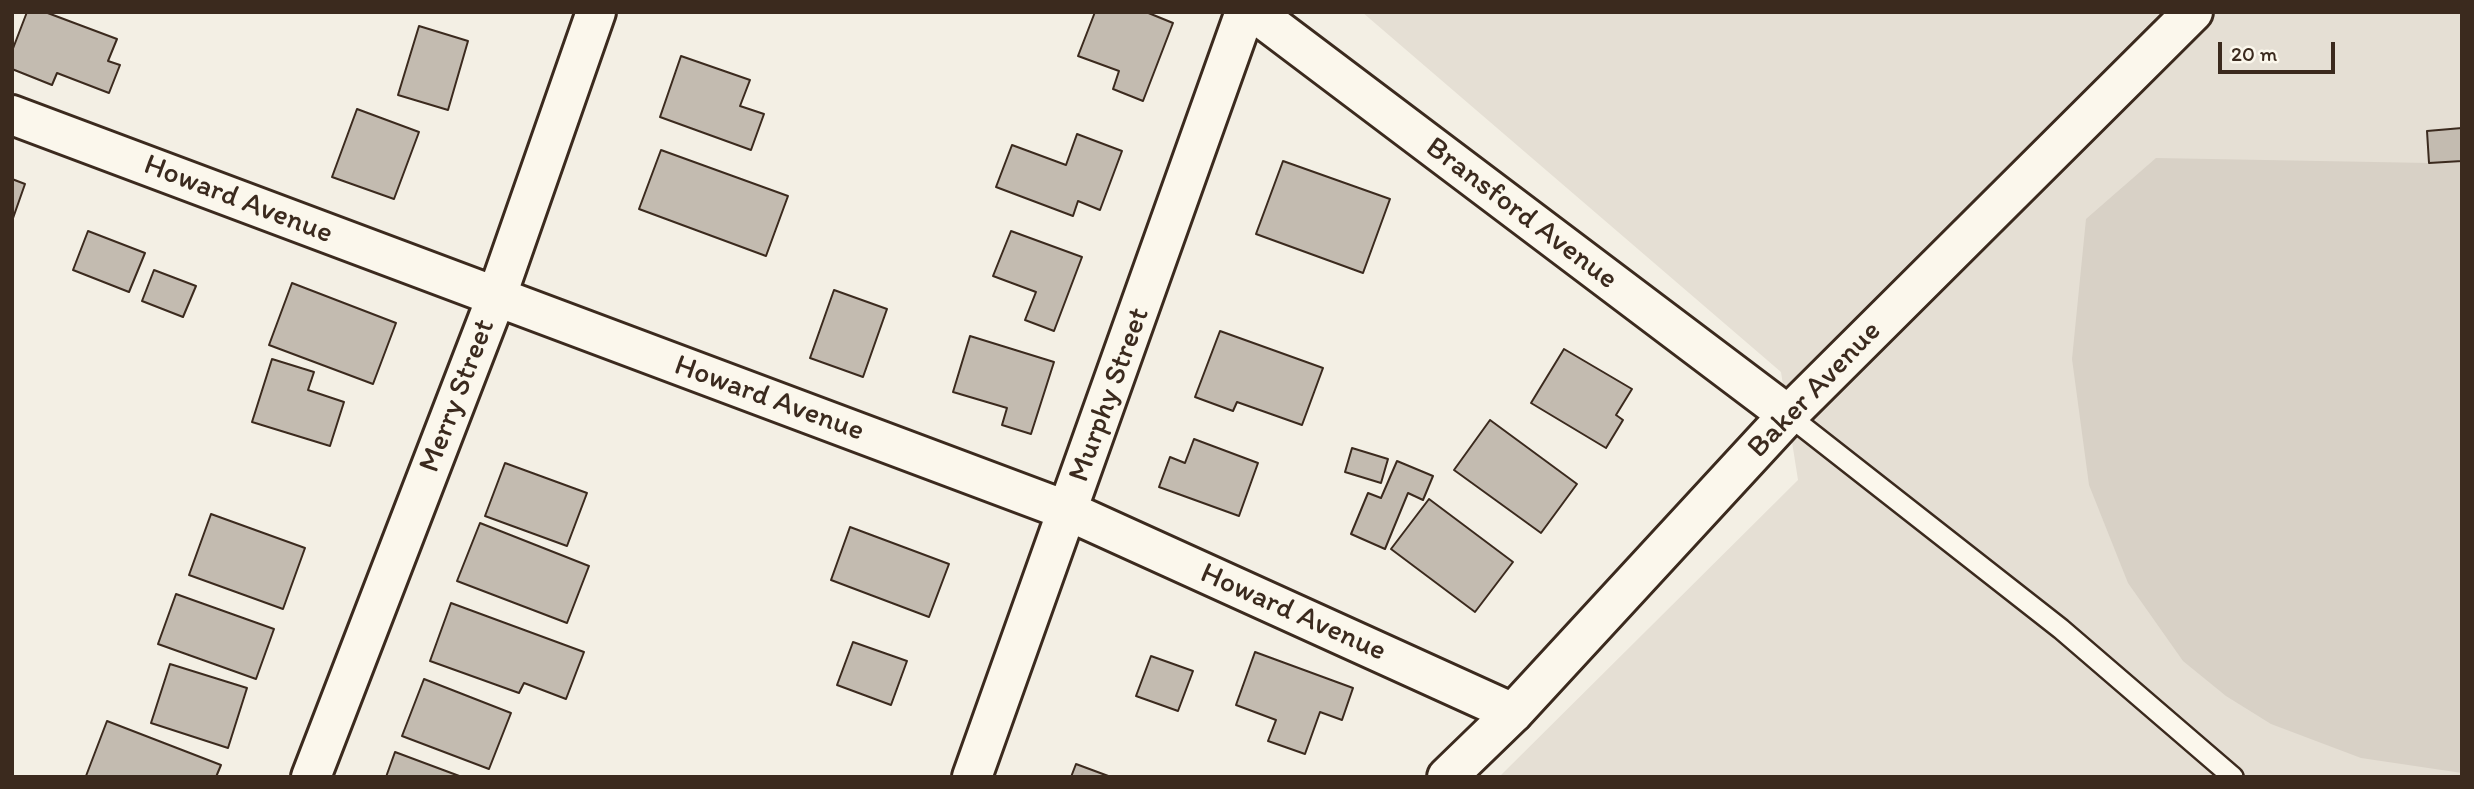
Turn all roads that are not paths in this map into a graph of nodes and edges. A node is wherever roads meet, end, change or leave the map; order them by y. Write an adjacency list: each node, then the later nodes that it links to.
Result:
1 (596, 12): 6 (street, Merry Street)
2 (1245, 12): 8 (street, Murphy Street)
3 (1254, 12): 7 (street, Bransford Avenue)
4 (2193, 12): 7 (street, Baker Avenue)
5 (12, 115): 6 (street, Howard Avenue)
6 (496, 298): 8 (street, Howard Avenue); 10 (street, Merry Street)
7 (1788, 415): 9 (street, Baker Avenue); 13 (lane)
8 (1068, 511): 9 (street, Howard Avenue); 11 (street, Murphy Street)
9 (1513, 713): 12 (street, Baker Avenue)
10 (311, 777)
11 (972, 777)
12 (1447, 777)
13 (2233, 777)

